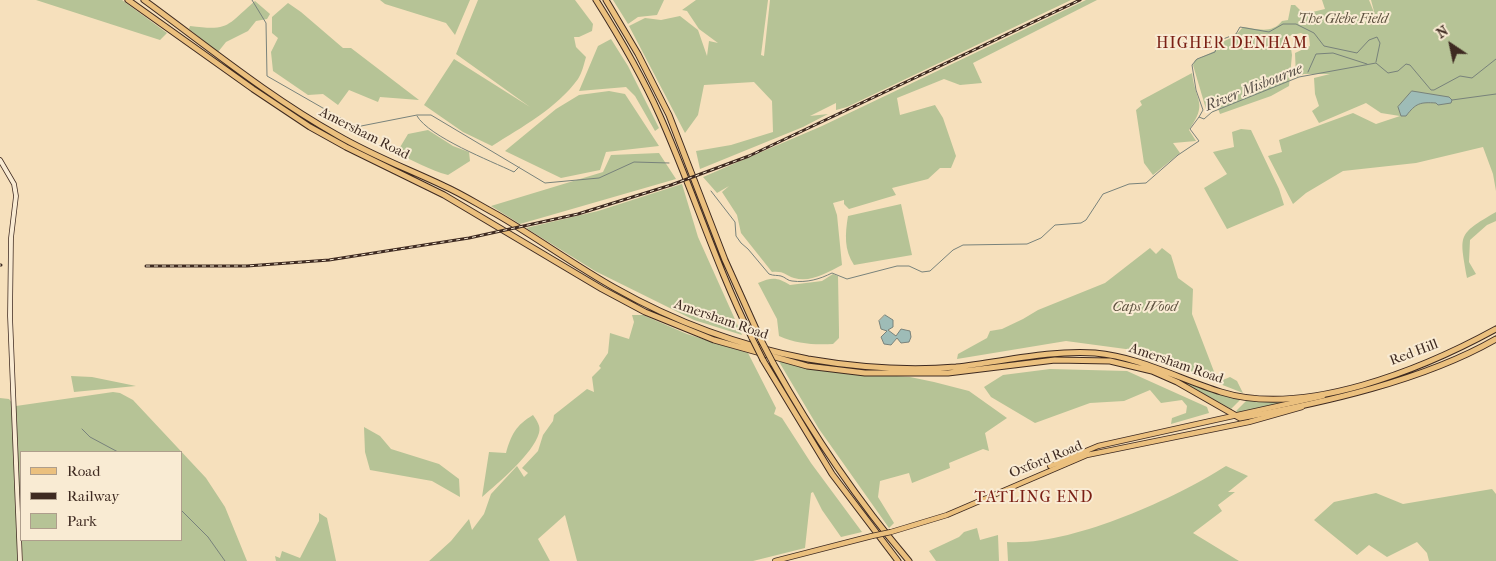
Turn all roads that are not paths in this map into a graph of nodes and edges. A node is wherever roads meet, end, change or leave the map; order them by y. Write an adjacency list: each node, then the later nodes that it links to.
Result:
1 (128, 0): 10 (highway)
2 (144, 0): 8 (highway, Amersham Road)
3 (596, 0): 16 (highway, bridge)
4 (606, 0): 17 (highway, bridge)
5 (0, 160): 14 (main road)
6 (1496, 329): 8 (highway, Red Hill)
7 (1496, 338): 9 (highway, Red Hill)
8 (1338, 392): 10 (main road)
9 (1303, 407): 10 (highway, Red Hill); 12 (main road, Oxford Road)
10 (1234, 416): 11 (main road)
11 (1137, 437): 12 (main road); 13 (main road)
12 (1141, 442): 13 (main road, Oxford Road)
13 (1003, 489): 15 (main road, Oxford Road, bridge)
14 (20, 561)
15 (775, 561)
16 (898, 561)
17 (909, 561)

